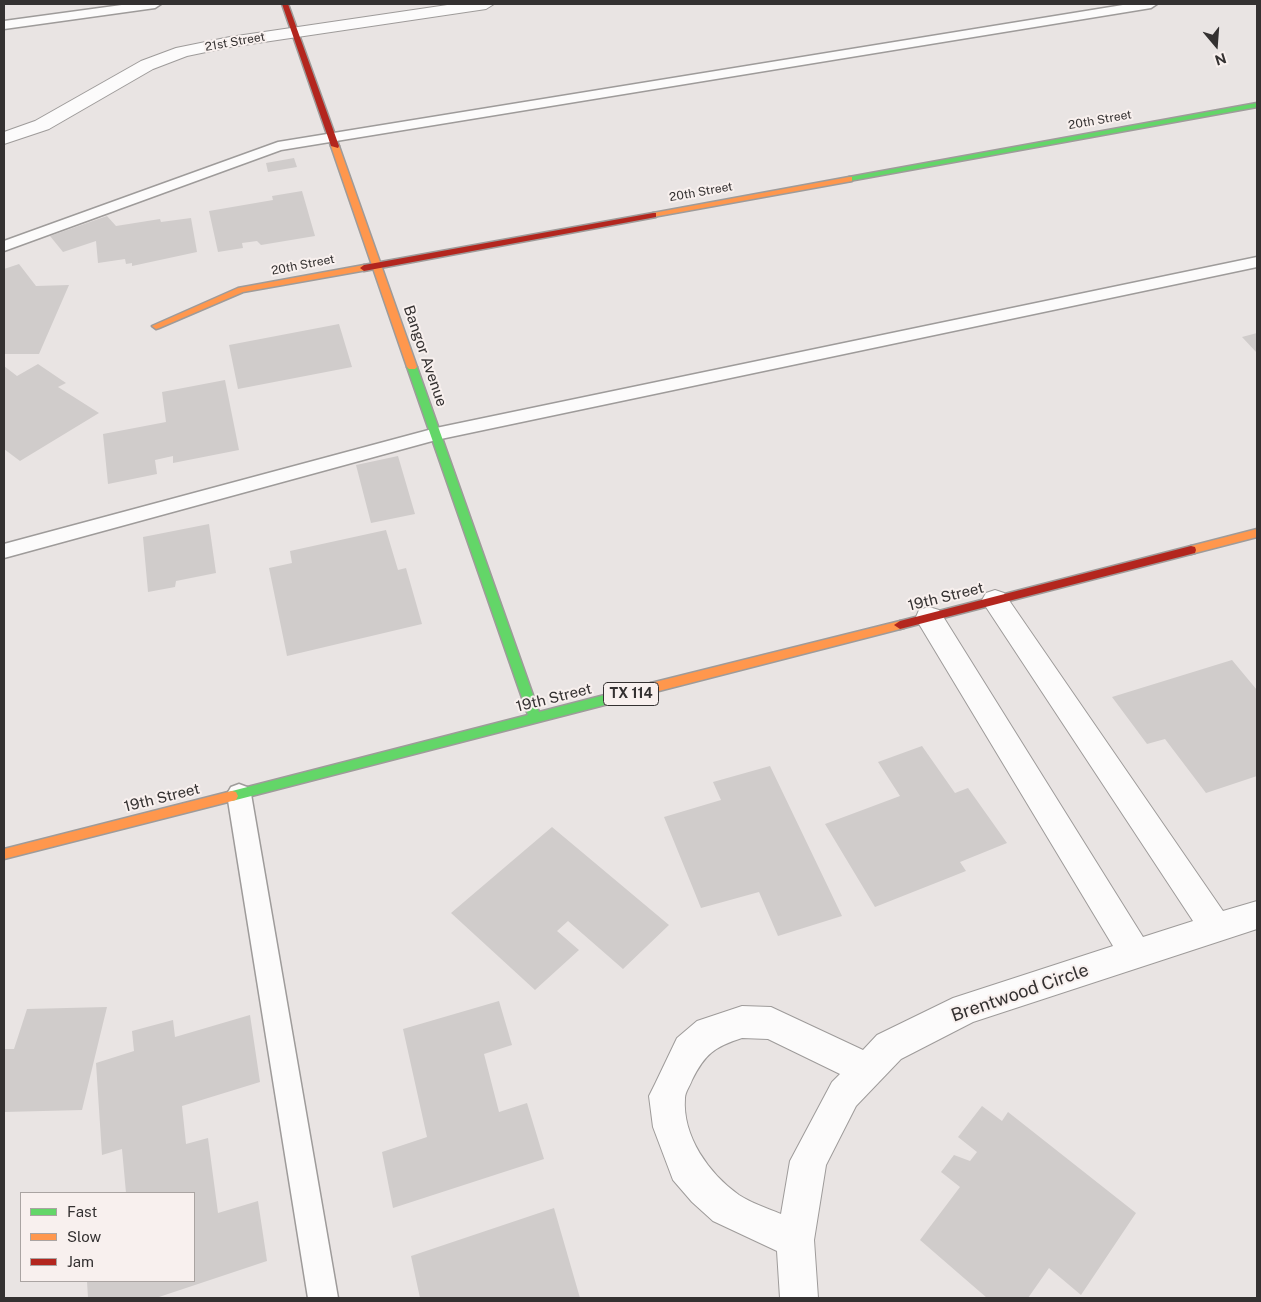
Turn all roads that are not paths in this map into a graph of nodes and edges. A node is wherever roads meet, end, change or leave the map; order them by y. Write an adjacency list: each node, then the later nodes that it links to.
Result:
1 (86, 4): 6 (lane)
2 (155, 4): 7 (lane)
3 (285, 4): 8 (street, Bangor Avenue)
4 (486, 4): 8 (street, 21st Street)
5 (1151, 4): 10 (lane)
6 (4, 15)
7 (4, 24)
8 (295, 31): 10 (street, Bangor Avenue); 11 (street, 21st Street)
9 (1257, 106): 14 (street, 20th Street)
10 (332, 137): 12 (lane); 14 (street, Bangor Avenue)
11 (4, 138)
12 (4, 246)
13 (1257, 262): 16 (lane)
14 (377, 265): 15 (street, 20th Street); 16 (street, Bangor Avenue)
15 (156, 326)
16 (436, 434): 18 (lane); 21 (street, Bangor Avenue)
17 (1257, 533): 19 (street, 19th Street / TX 114)
18 (4, 551)
19 (995, 600): 20 (street, 19th Street / TX 114); 25 (street)
20 (929, 617): 21 (street, 19th Street / TX 114); 26 (street)
21 (535, 718): 22 (street, 19th Street / TX 114)
22 (240, 794): 23 (street, 19th Street / TX 114); 29 (lane)
23 (4, 854)
24 (1257, 915): 25 (street, Brentwood Circle)
25 (1216, 928): 26 (street, Brentwood Circle)
26 (1136, 955): 27 (street, Brentwood Circle)
27 (867, 1070): 28 (street, Brentwood Circle); 28 (street)
28 (795, 1240): 30 (street, Brentwood Circle)
29 (323, 1298)
30 (799, 1298)

